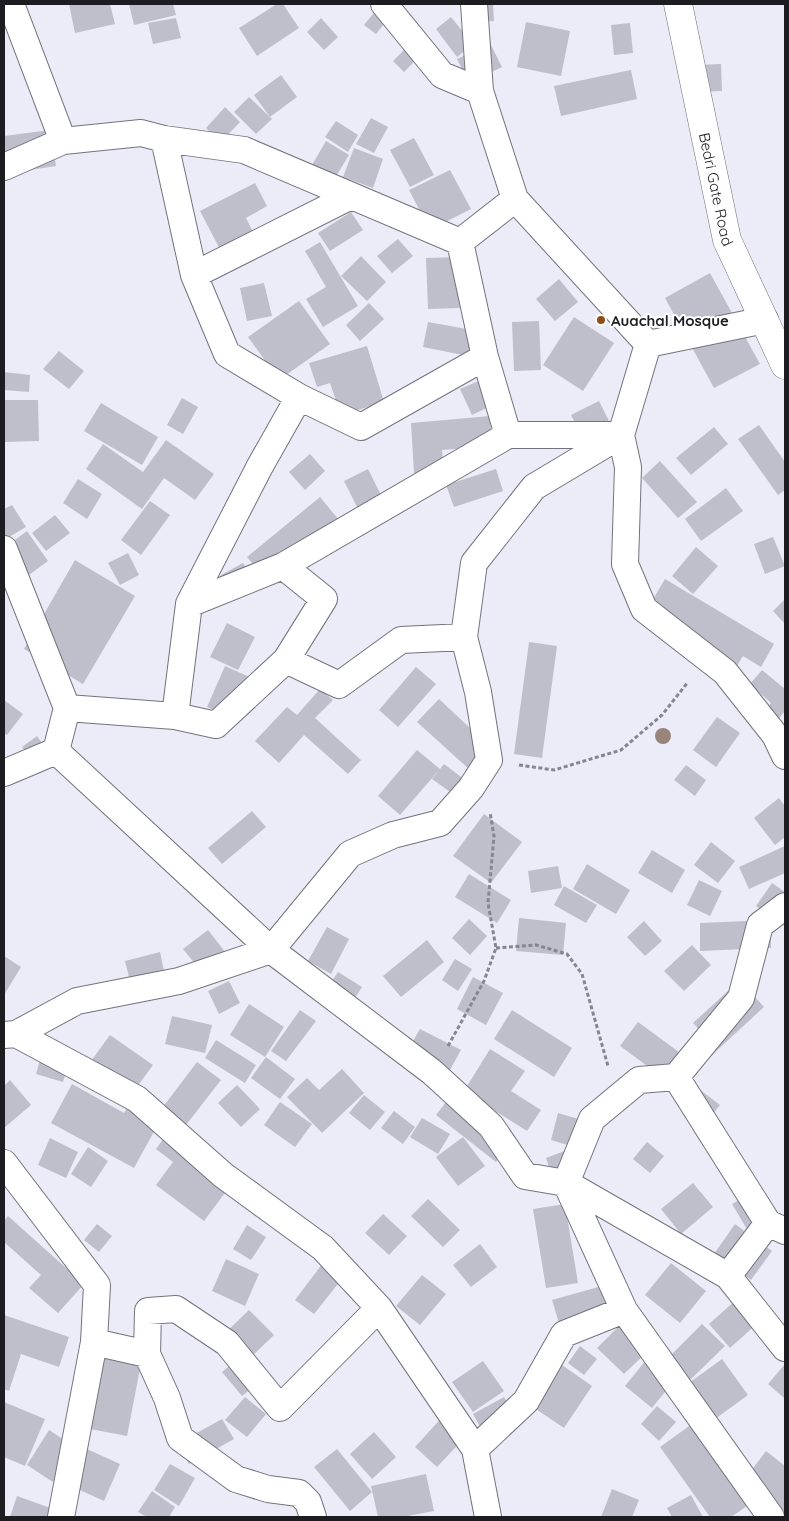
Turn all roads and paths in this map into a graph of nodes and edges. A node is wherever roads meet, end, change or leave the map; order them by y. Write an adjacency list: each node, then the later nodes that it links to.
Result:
1 (11, 4): 7 (street)
2 (384, 4): 5 (street)
3 (474, 4): 5 (street)
4 (678, 4): 13 (street, Bedri Gate Road)
5 (480, 91): 10 (street)
6 (164, 139): 7 (street); 9 (street); 12 (street)
7 (63, 141): 8 (street)
8 (4, 167)
9 (351, 196): 11 (street); 12 (street)
10 (515, 199): 11 (street); 14 (street)
11 (460, 242): 15 (street)
12 (194, 275): 17 (street)
13 (765, 320): 14 (street); 16 (street, Bedri Gate Road)
14 (648, 344): 19 (street)
15 (485, 357): 17 (street); 18 (street)
16 (785, 365)
17 (299, 397): 22 (street)
18 (508, 435): 19 (street); 21 (street)
19 (621, 435): 23 (street); 24 (street)
20 (4, 549): 26 (street)
21 (283, 566): 22 (street); 25 (street)
22 (189, 604): 27 (street)
23 (464, 637): 25 (street); 30 (street)
24 (706, 658): 29 (street); 30 (path)
25 (286, 660): 27 (street)
26 (67, 708): 27 (street); 28 (street)
27 (175, 716)
28 (56, 751): 31 (street); 35 (street)
29 (785, 756)
30 (489, 760): 32 (street)
31 (4, 773)
32 (471, 788): 34 (path); 35 (street)
33 (785, 906): 38 (street)
34 (496, 948): 37 (path); 39 (path)
35 (271, 950): 36 (street); 37 (street)
36 (10, 1034): 44 (street)
37 (432, 1072): 41 (street)
38 (676, 1077): 39 (street); 42 (street)
39 (618, 1098): 41 (street)
40 (4, 1163): 46 (street)
41 (566, 1183): 43 (street); 45 (street)
42 (776, 1227): 43 (street)
43 (728, 1276): 47 (street)
44 (379, 1308): 48 (street); 49 (street)
45 (624, 1310): 49 (street); 53 (street)
46 (94, 1342): 48 (street); 50 (street)
47 (785, 1348)
48 (147, 1354): 51 (street)
49 (475, 1449): 52 (street)
50 (61, 1517)
51 (312, 1517)
52 (488, 1517)
53 (771, 1517)

